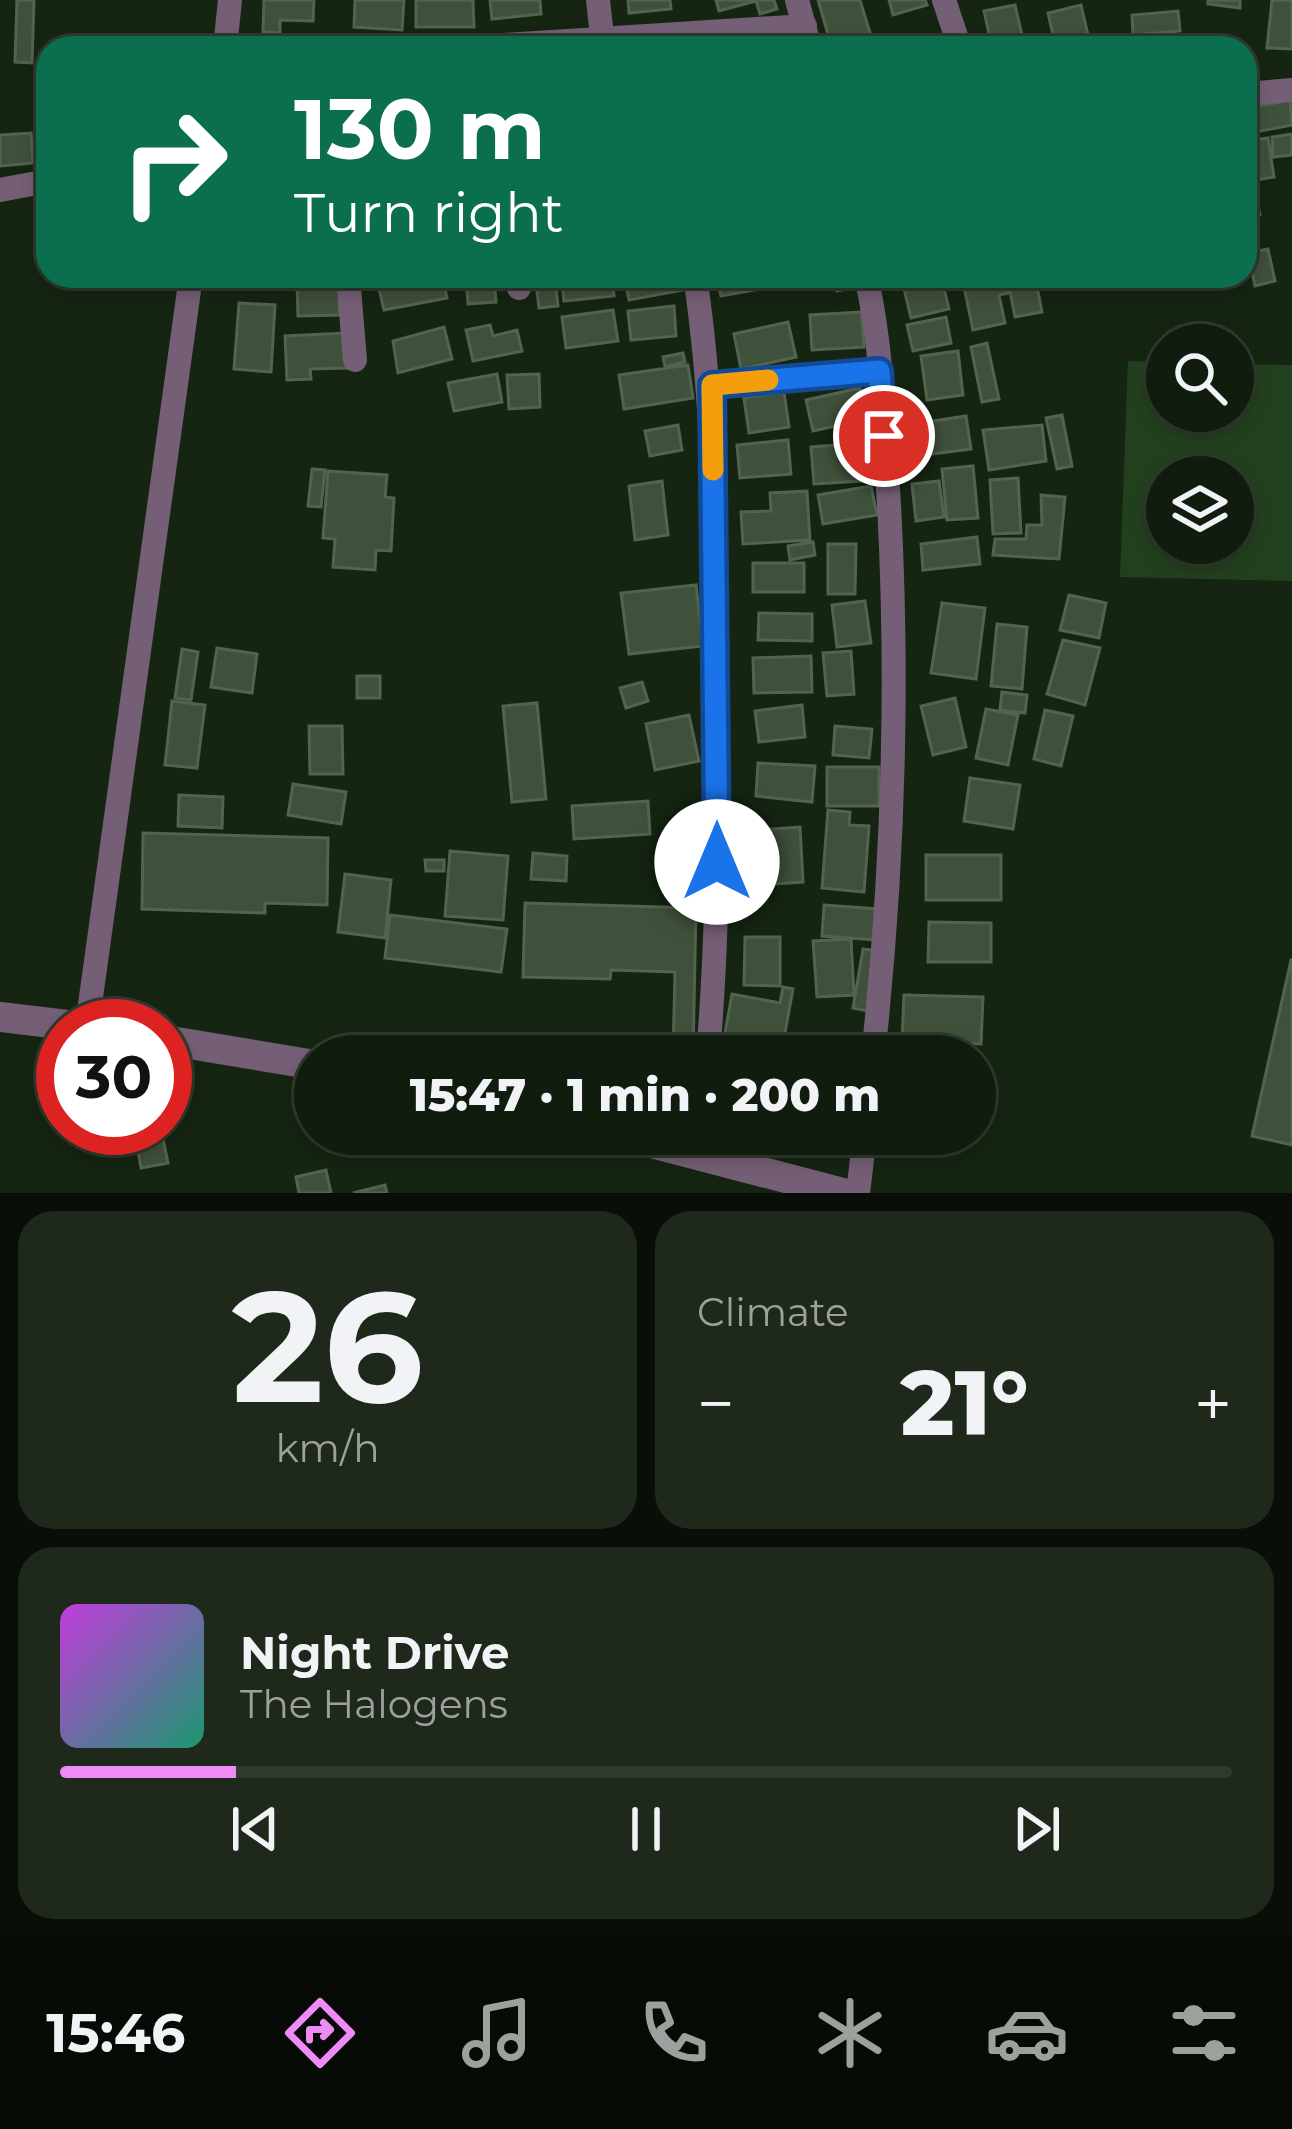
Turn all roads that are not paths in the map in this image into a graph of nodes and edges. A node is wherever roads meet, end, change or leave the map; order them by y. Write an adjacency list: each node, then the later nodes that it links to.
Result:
1 (230, 0): 5 (street)
2 (598, 0): 6 (street)
3 (796, 0): 7 (street)
4 (944, 0): 8 (street)
5 (226, 36)
6 (602, 36)
7 (807, 36)
8 (956, 36)
9 (1292, 89): 10 (street)
10 (1257, 93)
11 (36, 184): 12 (street)
12 (0, 190)
13 (189, 288): 20 (street)
14 (349, 288): 17 (street)
15 (697, 288): 19 (street)
16 (868, 288): 18 (street)
17 (355, 360)
18 (879, 371): 19 (street); 24 (street)
19 (712, 385): 23 (street)
20 (91, 999)
21 (0, 1017): 22 (street)
22 (36, 1021)
23 (709, 1035)
24 (875, 1035)
25 (192, 1044): 26 (street)
26 (294, 1062)
27 (730, 1155): 29 (street)
28 (863, 1155): 30 (street)
29 (843, 1193)
30 (858, 1193)

